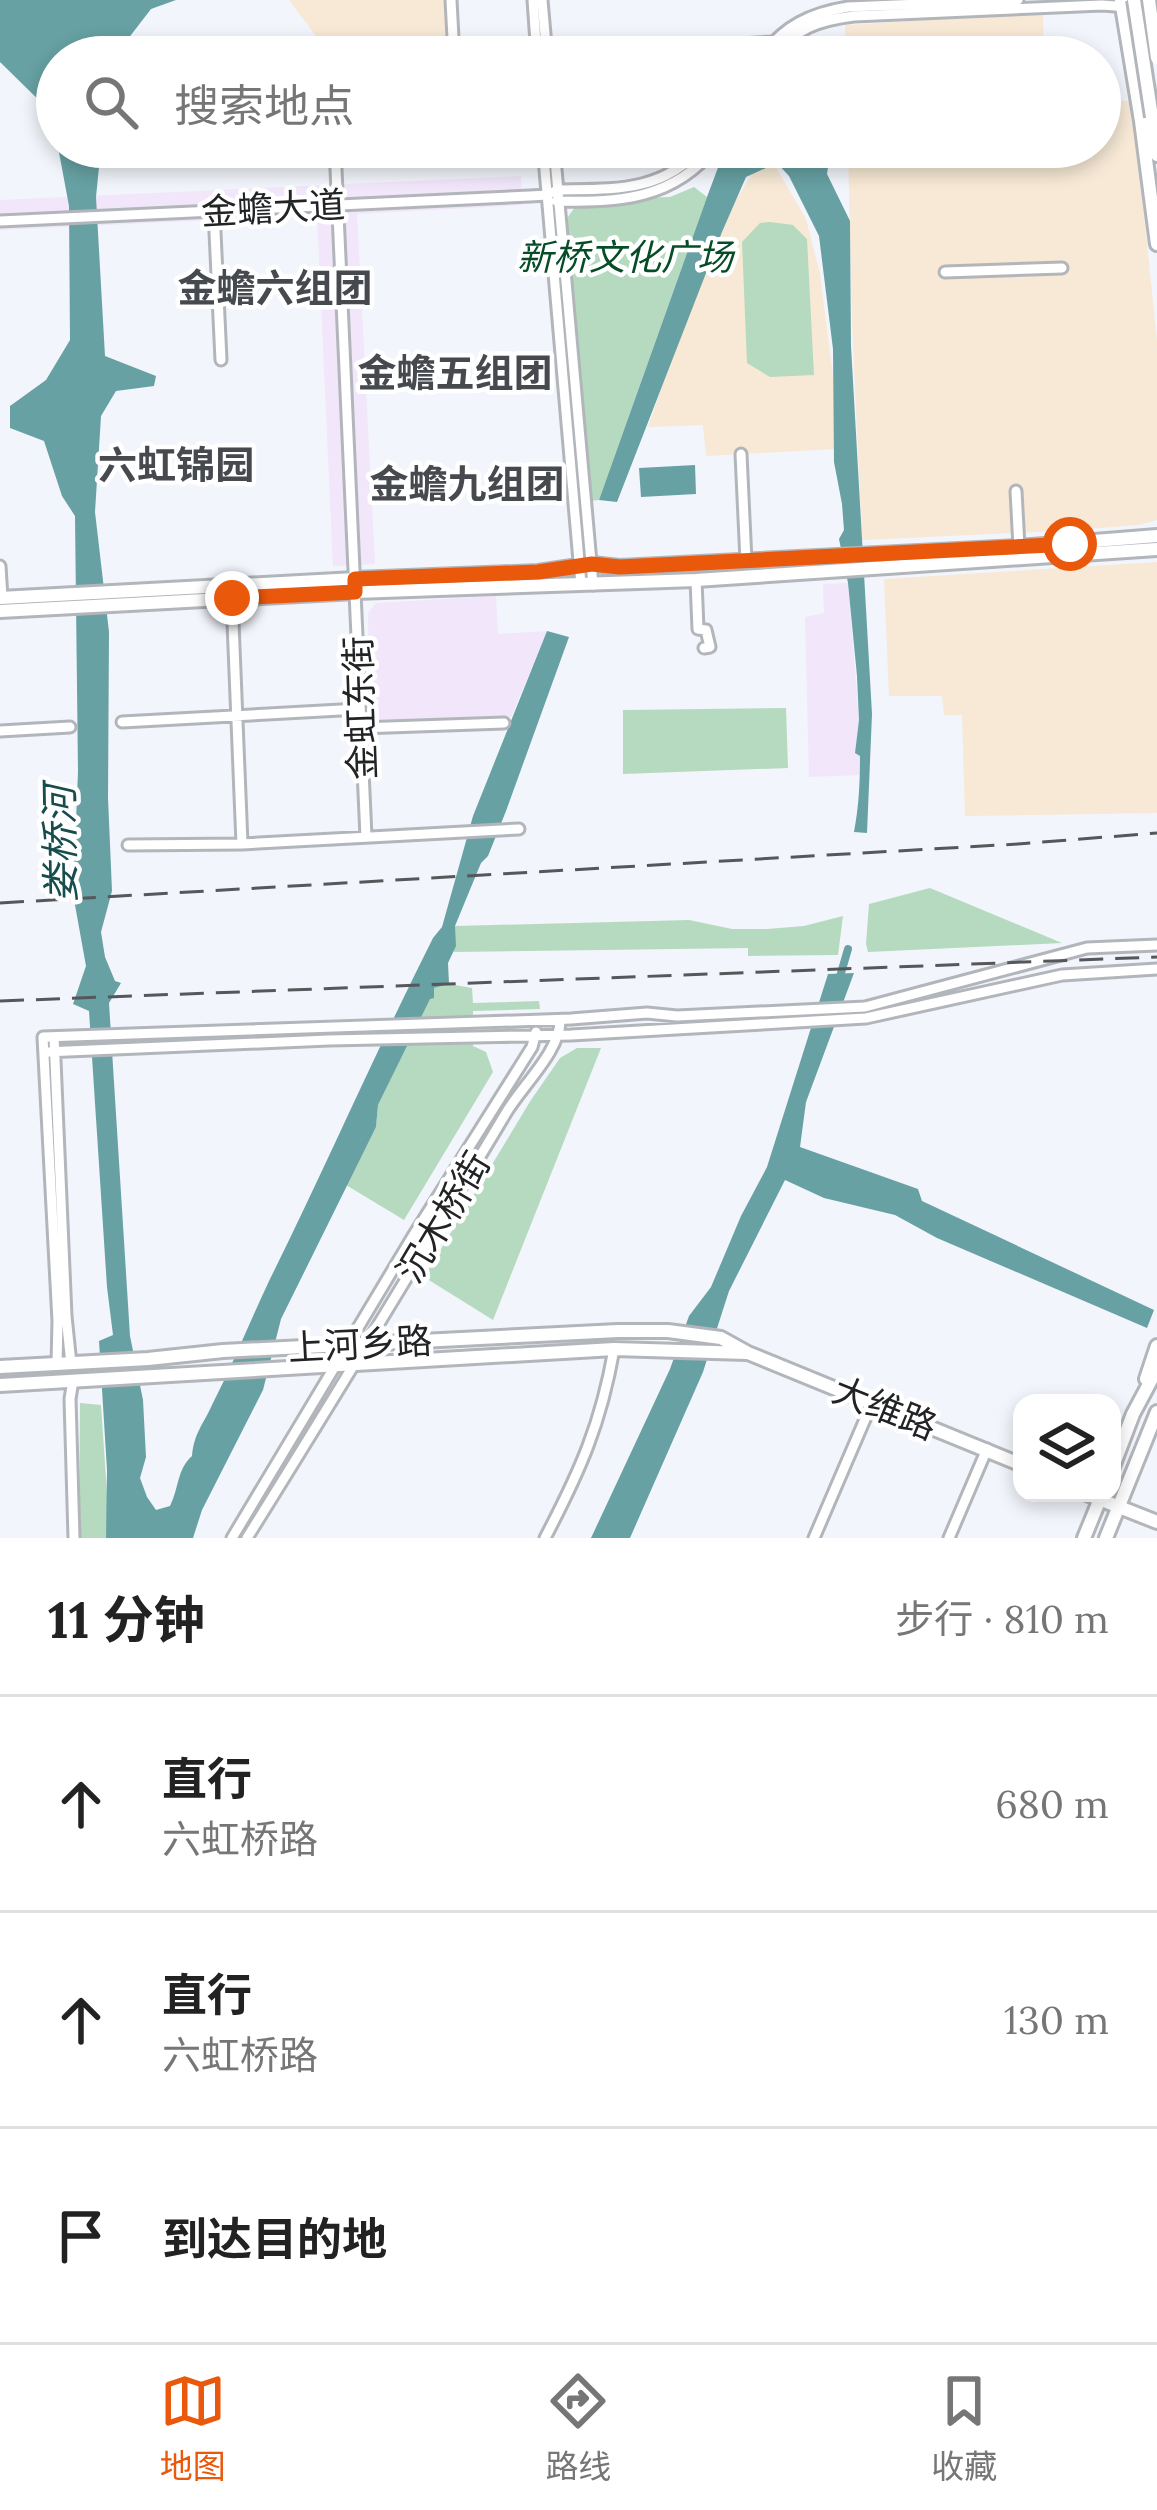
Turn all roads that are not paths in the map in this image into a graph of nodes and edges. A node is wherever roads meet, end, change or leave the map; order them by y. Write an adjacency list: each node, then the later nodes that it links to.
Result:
1 (451, 0): 10 (street)
2 (533, 0): 11 (street)
3 (542, 0): 12 (street)
4 (1018, 0): 8 (street)
5 (1149, 0): 15 (main road, bridge)
6 (1126, 3): 7 (street); 8 (street); 16 (main road, bridge); 26 (main road)
7 (1157, 4)
8 (847, 12): 9 (street)
9 (825, 15): 13 (street); 14 (street)
10 (453, 36)
11 (535, 36)
12 (545, 36)
13 (779, 36)
14 (794, 36)
15 (1157, 58)
16 (1157, 155)
17 (336, 168): 23 (street, 金虹东街)
18 (548, 168): 22 (street)
19 (554, 168): 22 (street)
20 (680, 168): 22 (street)
21 (696, 168): 22 (street)
22 (554, 196): 23 (street, 金蟾大道); 38 (street)
23 (338, 205): 24 (street, 金蟾大道); 42 (street, 金虹东街)
24 (214, 211): 25 (street, 金蟾大道); 29 (street)
25 (0, 221)
26 (1157, 244)
27 (1062, 268): 28 (street)
28 (945, 272)
29 (221, 360)
30 (741, 454): 35 (street)
31 (1016, 491): 33 (street)
32 (1157, 536): 33 (main road)
33 (1019, 548): 37 (main road)
34 (1157, 549): 37 (main road)
35 (746, 561): 36 (main road); 38 (main road)
36 (841, 562): 37 (main road); 40 (main road)
37 (867, 562)
38 (585, 565): 41 (street); 42 (main road)
39 (0, 566): 45 (street)
40 (696, 580): 41 (main road); 46 (street)
41 (587, 584): 42 (main road)
42 (355, 585): 43 (main road); 44 (main road); 47 (street, 金虹东街)
43 (129, 598): 44 (main road); 45 (main road)
44 (232, 598): 48 (street)
45 (1, 602)
46 (704, 647)
47 (359, 709): 48 (street); 52 (street, 金虹东街)
48 (237, 716): 49 (street); 56 (street)
49 (122, 722)
50 (504, 723): 52 (street)
51 (70, 728): 53 (street)
52 (361, 728): 55 (street, 金虹东街)
53 (0, 730)
54 (519, 829): 55 (street)
55 (365, 837): 56 (street)
56 (242, 844): 57 (street)
57 (128, 845)
58 (1157, 945): 61 (street)
59 (1157, 969): 63 (street)
60 (536, 1020): 61 (street); 62 (street, 沉木桥街); 64 (street)
61 (560, 1020): 63 (street)
62 (536, 1035): 63 (street); 64 (street); 67 (street, 沉木桥街)
63 (560, 1035): 66 (street, 沉木桥街)
64 (50, 1053): 72 (street)
65 (721, 1338): 66 (main road, 上河乡路); 71 (main road, 大维路)
66 (367, 1344): 67 (main road, 上河乡路); 73 (street, 沉木桥街)
67 (348, 1345): 72 (main road, 上河乡路); 74 (street, 沉木桥街)
68 (1157, 1346): 81 (main road)
69 (614, 1349): 70 (main road, 上河乡路); 73 (main road, 上河乡路); 92 (street)
70 (719, 1353): 71 (main road, 大维路)
71 (748, 1353): 79 (main road, 大维路)
72 (64, 1364): 75 (main road, 上河乡路)
73 (356, 1364): 74 (main road, 上河乡路); 91 (street, 沉木桥街)
74 (335, 1365): 77 (main road, 上河乡路); 90 (street, 沉木桥街)
75 (0, 1367)
76 (1157, 1369): 81 (main road)
77 (73, 1380): 78 (main road, 上河乡路); 89 (street)
78 (0, 1385)
79 (872, 1403): 83 (main road, 大维路); 93 (street)
80 (1157, 1412): 87 (main road)
81 (1133, 1414): 82 (main road)
82 (1121, 1445)
83 (987, 1449): 84 (main road, 大维路); 94 (street)
84 (1013, 1461)
85 (1099, 1502): 95 (main road)
86 (1110, 1502): 87 (main road)
87 (1118, 1507): 88 (main road); 96 (main road)
88 (1157, 1522)
89 (74, 1538)
90 (232, 1538)
91 (247, 1538)
92 (545, 1538)
93 (814, 1538)
94 (949, 1538)
95 (1084, 1538)
96 (1106, 1538)

